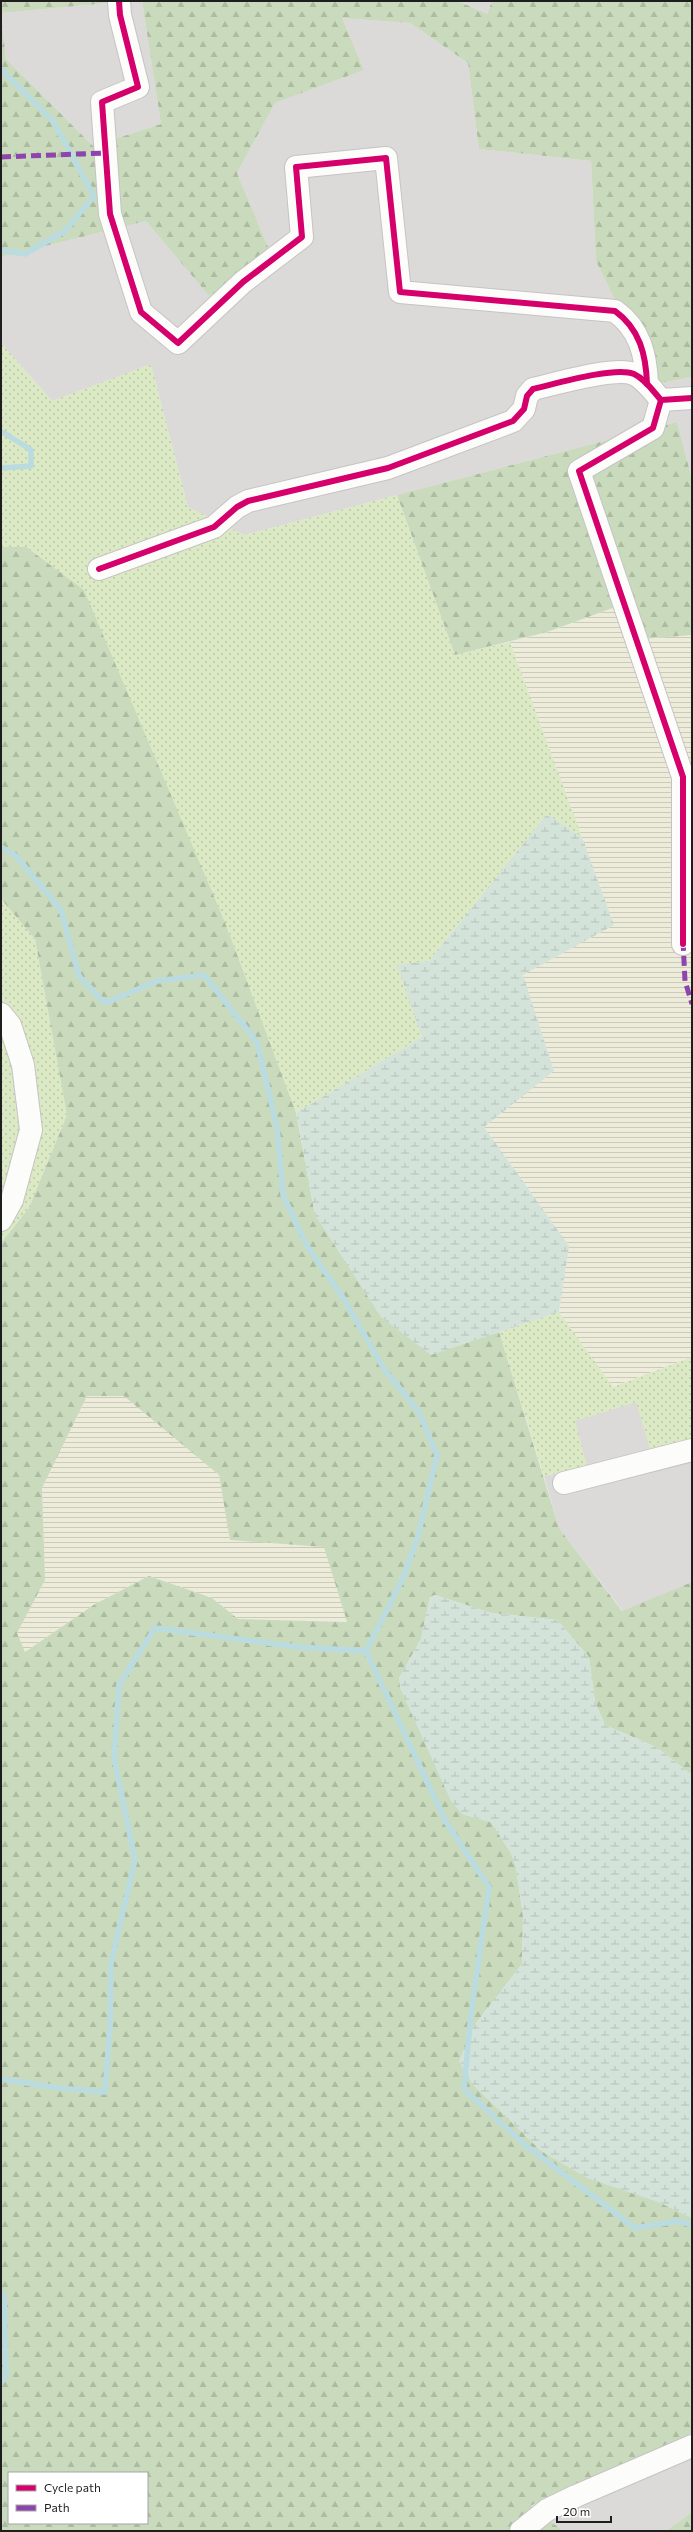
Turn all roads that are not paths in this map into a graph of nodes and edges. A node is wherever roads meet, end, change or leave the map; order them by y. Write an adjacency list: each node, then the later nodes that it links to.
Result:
1 (119, 1): 2 (street)
2 (654, 392): 3 (street); 4 (street); 5 (street)
3 (692, 398)
4 (99, 568)
5 (683, 944)
6 (1, 1014): 7 (street)
7 (1, 1220)
8 (692, 1450): 9 (street)
9 (564, 1483)
10 (692, 2446): 11 (street)
11 (521, 2531)

